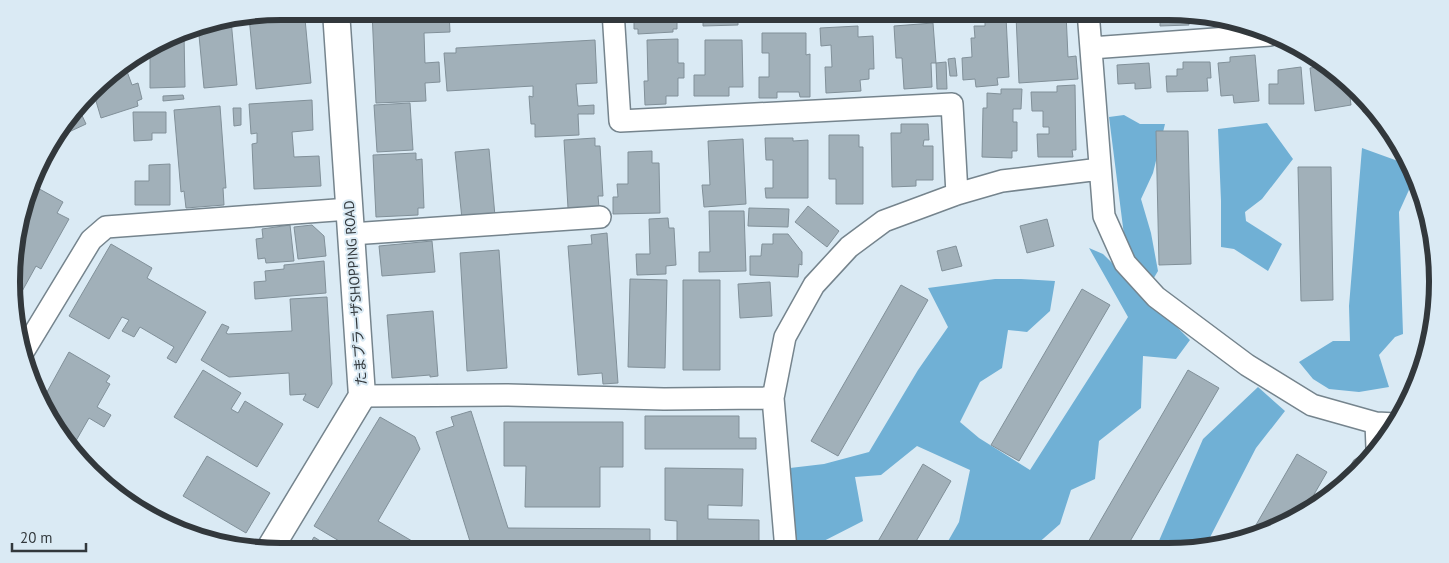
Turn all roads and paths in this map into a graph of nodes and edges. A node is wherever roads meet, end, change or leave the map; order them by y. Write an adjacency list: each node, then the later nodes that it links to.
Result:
1 (337, 20): 8 (street, たまプラーザSHOPPING ROAD)
2 (614, 20): 7 (street)
3 (1089, 20): 5 (street)
4 (1257, 36): 5 (street)
5 (1091, 48): 6 (street)
6 (1100, 169): 7 (street); 14 (street)
7 (957, 194): 13 (street)
8 (349, 209): 10 (street, たまプラーザSHOPPING ROAD); 11 (street)
9 (600, 217): 10 (street)
10 (351, 234): 12 (street, たまプラーザSHOPPING ROAD)
11 (28, 344)
12 (362, 396): 13 (street); 15 (street, たまプラーザSHOPPING ROAD)
13 (773, 398): 16 (street)
14 (1386, 423)
15 (274, 543)
16 (785, 543)

